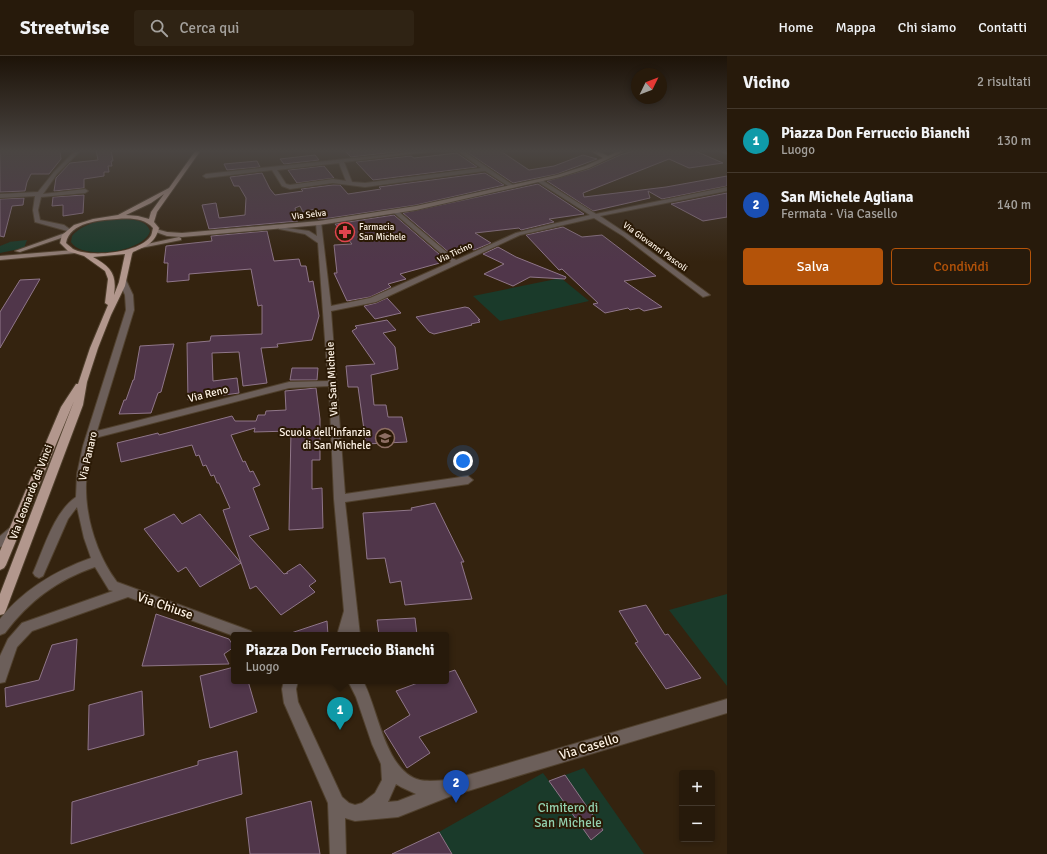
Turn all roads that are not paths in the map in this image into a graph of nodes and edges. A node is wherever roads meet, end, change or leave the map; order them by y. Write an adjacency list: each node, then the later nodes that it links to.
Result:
1 (44, 187): 9 (street)
2 (171, 187): 14 (main road)
3 (172, 187): 15 (main road)
4 (512, 187): 12 (main road, Via Selva)
5 (549, 187): 13 (street)
6 (727, 189): 8 (street, Via Ticino)
7 (85, 190): 9 (street)
8 (716, 191): 11 (street); 13 (street, Via Ticino)
9 (38, 195): 10 (street); 18 (street)
10 (0, 196)
11 (727, 196)
12 (396, 212): 16 (main road, Via Selva); 29 (street)
13 (592, 216): 29 (street, Via Ticino); 31 (street, Via Giovanni Pascoli)
14 (117, 217): 15 (main road); 17 (main road)
15 (151, 223): 21 (main road)
16 (319, 223): 20 (main road, Via Selva); 23 (street, Via San Michele)
17 (82, 224): 18 (street); 22 (main road)
18 (63, 226): 22 (street)
19 (273, 228): 20 (main road, Via Selva); 21 (main road, Via Selva); 24 (main road, Via Selva)
20 (281, 228): 23 (street)
21 (156, 231): 24 (main road)
22 (67, 233): 26 (main road); 28 (main road)
23 (321, 242): 32 (street, Via San Michele)
24 (141, 246): 25 (main road)
25 (131, 250): 27 (main road); 30 (main road, Via Leonardo da Vinci)
26 (74, 252): 27 (main road); 28 (main road)
27 (86, 255): 33 (main road, Via Leonardo da Vinci)
28 (0, 257)
29 (456, 262): 32 (street, Via Ticino)
30 (123, 282): 33 (main road, Via Leonardo da Vinci); 36 (street, Via Panaro)
31 (706, 295)
32 (328, 309): 35 (street, Via San Michele)
33 (107, 315): 34 (main road, Via Leonardo da Vinci)
34 (82, 383): 40 (main road, Via Leonardo da Vinci); 46 (main road, Via Leonardo da Vinci)
35 (332, 383): 36 (street, Via Reno); 39 (street, Via San Michele)
36 (91, 436): 38 (street, Via Panaro)
37 (468, 480): 39 (street)
38 (82, 498): 42 (street, Via Panaro); 44 (street)
39 (339, 499): 47 (street, Via San Michele)
40 (16, 529): 41 (street); 43 (main road, Via Leonardo da Vinci)
41 (0, 544)
42 (97, 561): 45 (street, Via Chiuse); 48 (street)
43 (0, 565)
44 (39, 573)
45 (126, 592): 49 (street, Via Chiuse); 52 (street)
46 (0, 610)
47 (350, 611): 50 (street, Via San Michele); 51 (street, Via San Michele)
48 (0, 630)
49 (238, 632)
50 (345, 632)
51 (353, 632)
52 (0, 677)
53 (290, 684): 60 (street)
54 (356, 684): 56 (street)
55 (361, 684): 56 (street)
56 (363, 699): 58 (street)
57 (727, 706): 59 (street, Via Casello)
58 (390, 768): 59 (street, Via Casello); 61 (street)
59 (451, 788): 61 (street, Via Casello)
60 (336, 803): 61 (street, Via Casello); 62 (street)
61 (363, 812)
62 (338, 854)

